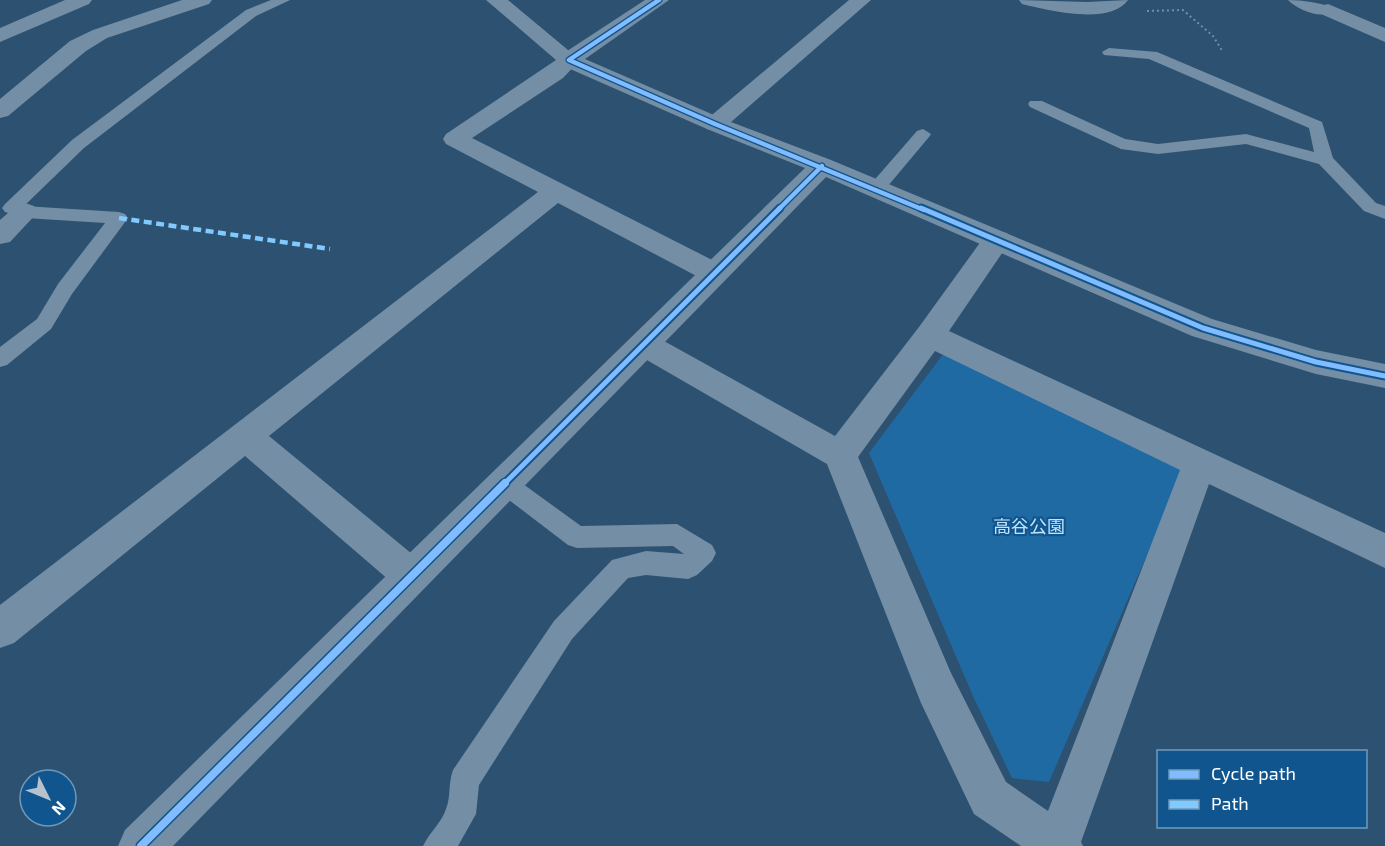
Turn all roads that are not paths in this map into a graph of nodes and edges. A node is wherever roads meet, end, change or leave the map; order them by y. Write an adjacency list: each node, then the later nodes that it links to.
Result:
1 (82, 0): 12 (street)
2 (202, 0): 17 (street)
3 (283, 0): 24 (lane)
4 (496, 0): 15 (street)
5 (659, 0): 15 (street)
6 (861, 0): 18 (street)
7 (1029, 0): 10 (street)
8 (1295, 0): 11 (lane)
9 (1351, 0): 11 (street)
10 (1117, 1)
11 (1328, 10): 13 (street)
12 (0, 36)
13 (1385, 36)
14 (1109, 52): 20 (lane)
15 (568, 60): 18 (street); 23 (street)
16 (1036, 104): 20 (lane)
17 (0, 111)
18 (715, 124): 21 (street)
19 (923, 134): 22 (lane)
20 (1325, 160): 25 (lane)
21 (822, 166): 22 (street); 28 (street)
22 (876, 189): 27 (street)
23 (556, 191): 28 (street); 33 (street)
24 (25, 212): 26 (street); 31 (lane)
25 (1385, 213)
26 (0, 235)
27 (997, 240): 29 (street); 32 (street)
28 (714, 273): 30 (street)
29 (930, 335): 34 (street); 35 (street)
30 (644, 344): 34 (street); 36 (street)
31 (0, 359)
32 (1385, 376)
33 (245, 436): 38 (street); 39 (street)
34 (840, 455): 40 (street)
35 (1198, 465): 37 (street); 40 (street)
36 (504, 483): 38 (street); 42 (lane)
37 (1385, 551)
38 (410, 575): 41 (street)
39 (0, 629)
40 (1059, 845)
41 (141, 846)
42 (439, 846)

